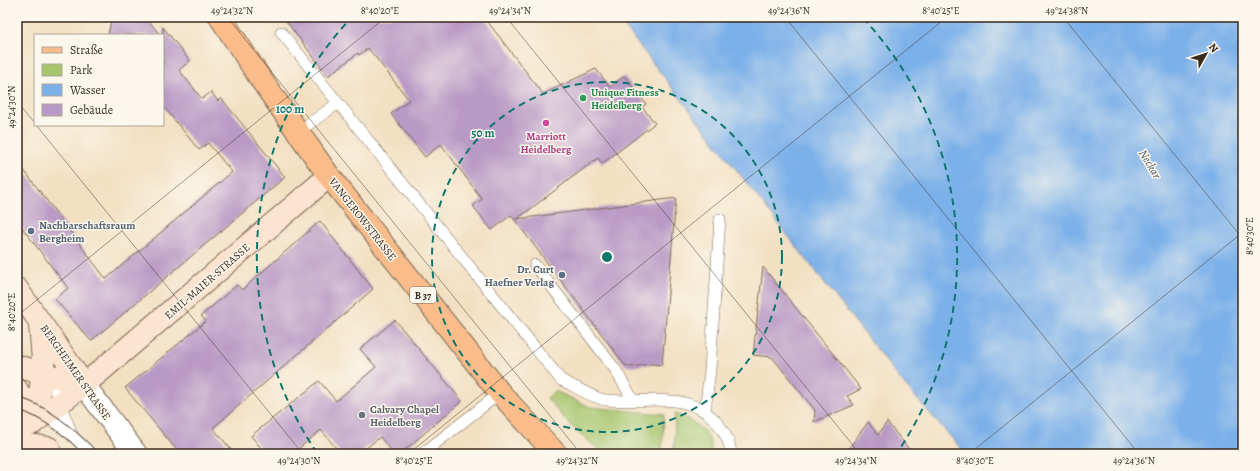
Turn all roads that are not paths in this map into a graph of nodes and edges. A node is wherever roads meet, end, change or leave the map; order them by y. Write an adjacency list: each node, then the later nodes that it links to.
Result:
1 (220, 17): 4 (main road, VANGEROWSTRASSE / B 37)
2 (281, 32): 3 (lane)
3 (338, 103): 4 (lane); 13 (lane)
4 (298, 132): 5 (main road, VANGEROWSTRASSE / B 37)
5 (329, 176): 11 (main road, EMIL-MAIER-STRASSE); 12 (main road, VANGEROWSTRASSE / B 37)
6 (720, 219): 15 (lane)
7 (535, 265): 13 (lane)
8 (17, 289): 9 (main road, BERGHEIMER STRASSE)
9 (39, 320): 10 (main road); 11 (main road, BERGHEIMER STRASSE)
10 (48, 374): 11 (main road); 14 (main road)
11 (84, 385): 14 (main road, EMIL-MAIER-STRASSE); 22 (street, BERGHEIMER STRASSE)
12 (500, 393): 16 (main road, VANGEROWSTRASSE / B 37); 23 (lane)
13 (633, 400): 15 (lane)
14 (33, 405): 17 (lane); 17 (lane); 19 (street)
15 (705, 411): 20 (lane)
16 (517, 413): 24 (main road, VANGEROWSTRASSE); 25 (main road, VANGEROWSTRASSE / B 37)
17 (72, 434): 21 (lane)
18 (17, 442): 19 (main road)
19 (51, 451)
20 (730, 453)
21 (91, 454)
22 (136, 454)
23 (422, 454)
24 (544, 454)
25 (556, 454)

